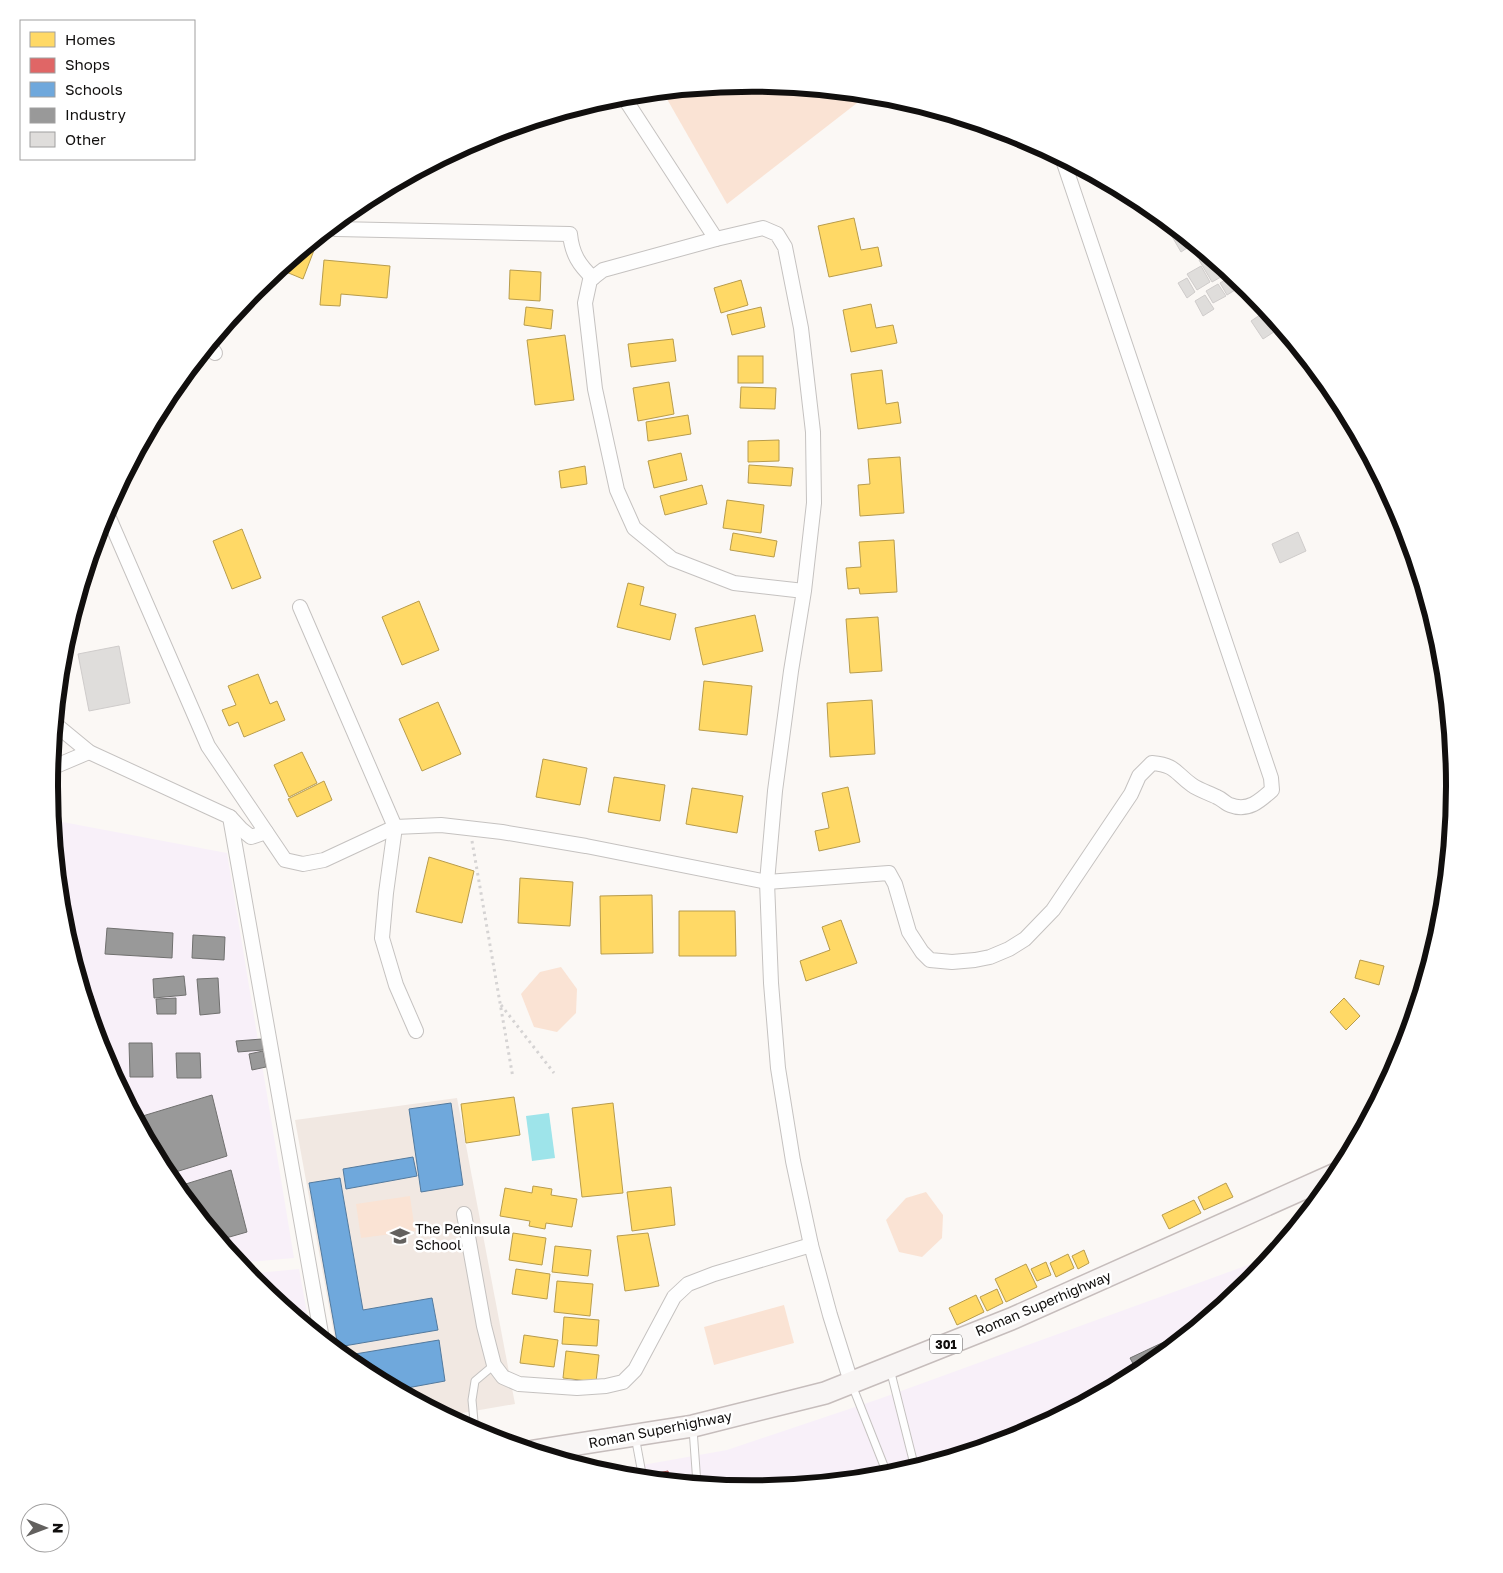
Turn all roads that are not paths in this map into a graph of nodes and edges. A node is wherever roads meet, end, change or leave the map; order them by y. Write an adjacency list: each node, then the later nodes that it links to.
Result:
1 (628, 104): 4 (street)
2 (1066, 168): 15 (street)
3 (339, 229): 5 (street)
4 (716, 239): 5 (street); 7 (street)
5 (593, 278): 7 (street)
6 (110, 521): 14 (street)
7 (804, 590): 15 (street)
8 (300, 608): 13 (street)
9 (60, 728): 10 (street)
10 (89, 752): 11 (street); 12 (street)
11 (58, 765)
12 (230, 817): 14 (street); 20 (street)
13 (395, 827): 14 (street); 15 (street); 16 (street)
14 (266, 832)
15 (767, 882): 19 (street)
16 (416, 1031)
17 (1324, 1179): 22 (main road, Roman Superhighway / 301)
18 (464, 1214): 21 (street)
19 (811, 1245): 21 (street); 23 (street)
20 (320, 1330)
21 (494, 1365): 24 (lane)
22 (890, 1366): 23 (main road, Roman Superhighway / 301); 28 (lane)
23 (851, 1382): 25 (main road, Roman Superhighway / 301); 29 (lane)
24 (474, 1422)
25 (693, 1426): 26 (main road, Roman Superhighway / 301); 31 (lane)
26 (635, 1436): 27 (main road, Roman Superhighway / 301); 30 (lane)
27 (548, 1450)
28 (912, 1461)
29 (885, 1467)
30 (642, 1472)
31 (697, 1478)

